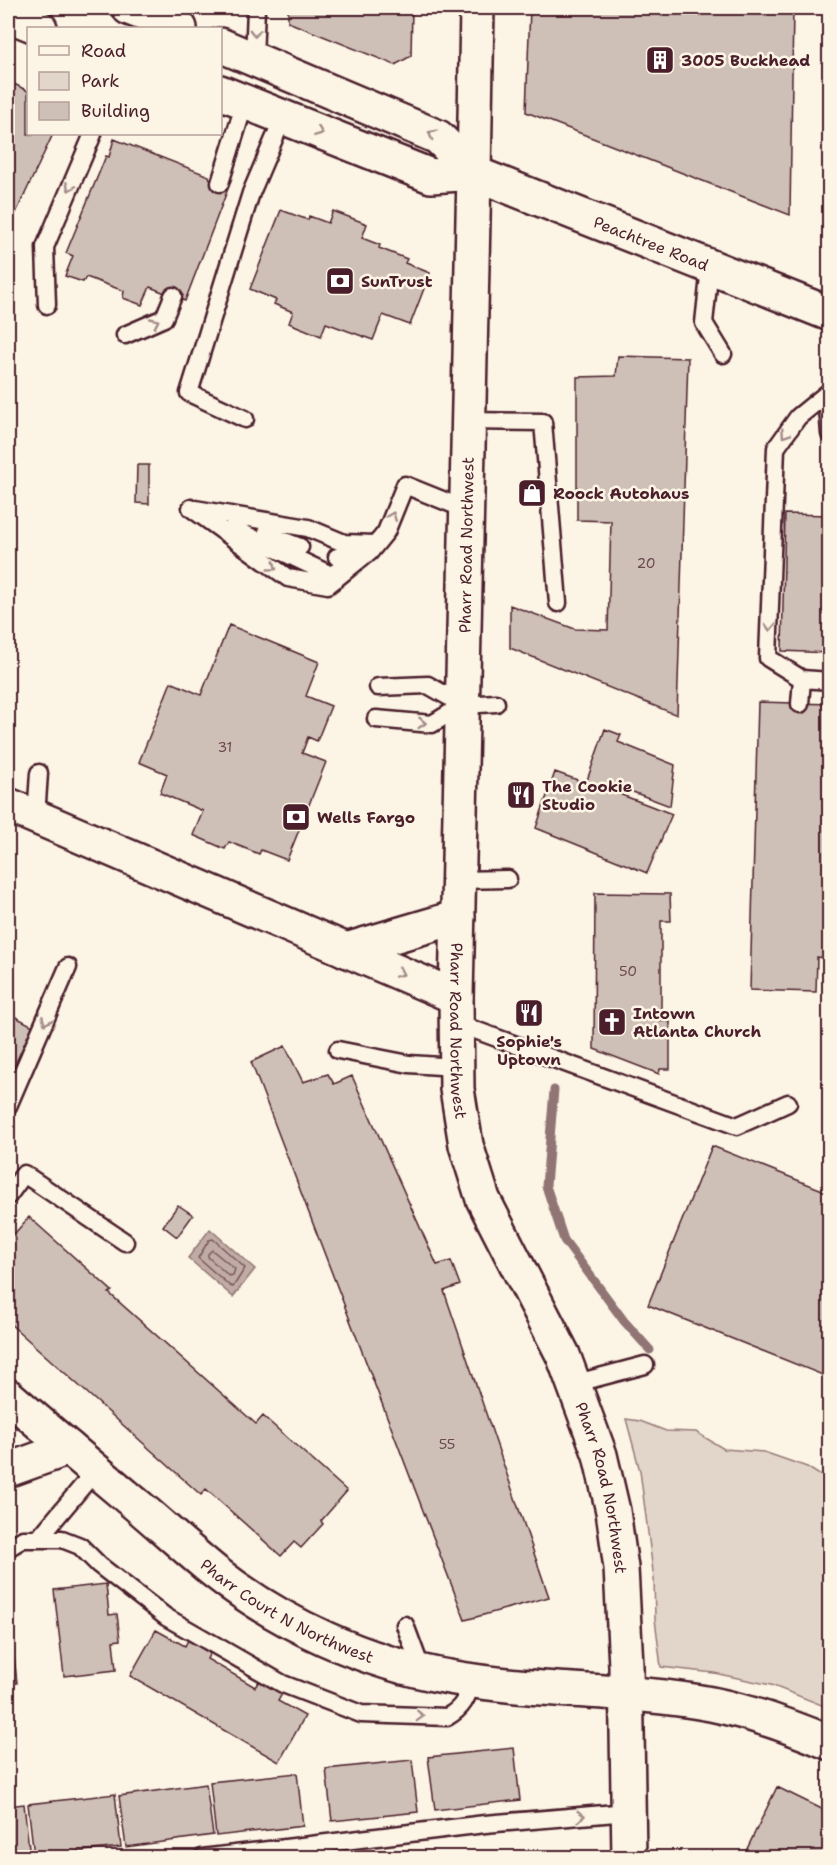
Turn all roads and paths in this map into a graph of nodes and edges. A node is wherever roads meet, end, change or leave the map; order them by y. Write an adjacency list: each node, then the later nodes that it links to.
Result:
1 (129, 8): 6 (main road)
2 (256, 8): 8 (lane, one-way to 8)
3 (477, 8): 12 (main road, Pharr Road Northwest)
4 (8, 15): 5 (main road)
5 (38, 27)
6 (177, 27)
7 (222, 46): 8 (main road)
8 (254, 59): 12 (main road, one-way to 8)
9 (233, 97): 10 (main road); 13 (lane)
10 (283, 118): 12 (main road, one-way to 12); 21 (lane)
11 (93, 135): 16 (lane, one-way to 16)
12 (474, 173): 14 (main road, Peachtree Road); 22 (main road, Pharr Road Northwest)
13 (220, 183)
14 (710, 267): 17 (main road, Peachtree Road); 19 (lane)
15 (173, 296): 18 (lane, one-way to 15)
16 (47, 305)
17 (830, 315)
18 (125, 335)
19 (723, 354)
20 (828, 393): 23 (lane); 30 (lane, one-way to 30)
21 (245, 419)
22 (469, 420): 25 (main road, Pharr Road Northwest); 29 (lane)
23 (830, 434)
24 (191, 508): 26 (lane); 27 (lane); 27 (lane, one-way to 27)
25 (467, 510): 27 (lane, one-way to 25); 35 (main road, Pharr Road Northwest)
26 (300, 547)
27 (370, 551): 28 (lane)
28 (337, 557)
29 (558, 603)
30 (802, 679): 31 (lane); 34 (lane)
31 (830, 681)
32 (378, 687): 35 (lane)
33 (496, 703): 35 (lane)
34 (800, 704)
35 (463, 705): 36 (lane, one-way to 35); 40 (main road, Pharr Road Northwest)
36 (376, 719)
37 (39, 773): 38 (lane)
38 (22, 811): 42 (main road)
39 (508, 879): 40 (lane)
40 (459, 880): 41 (main road, Pharr Road Northwest)
41 (458, 917): 42 (main road); 44 (main road, Pharr Road Northwest)
42 (346, 950): 44 (main road, one-way to 44)
43 (68, 967): 48 (lane, one-way to 48)
44 (456, 1010): 46 (main road, Pharr Road Northwest); 47 (lane)
45 (338, 1050): 46 (lane)
46 (456, 1067): 52 (main road, Pharr Road Northwest)
47 (788, 1103)
48 (8, 1106)
49 (8, 1196): 50 (lane)
50 (126, 1242)
51 (645, 1365): 52 (lane)
52 (573, 1384): 62 (main road, Pharr Road Northwest)
53 (8, 1396): 54 (main road, Pharr Court N Northwest)
54 (69, 1448): 55 (main road); 56 (main road, Pharr Court N Northwest)
55 (8, 1470)
56 (96, 1470): 57 (lane); 60 (main road, Pharr Court N Northwest)
57 (39, 1538): 58 (lane); 61 (lane, one-way to 61)
58 (8, 1548)
59 (405, 1625): 60 (lane)
60 (422, 1671): 61 (main road, Pharr Court N Northwest)
61 (472, 1681): 62 (main road, Pharr Court N Northwest)
62 (627, 1694): 63 (main road, Pharr Court N Northwest); 64 (main road, Pharr Road Northwest)
63 (830, 1743)
64 (628, 1812): 65 (lane, one-way to 64); 66 (main road, Pharr Road Northwest)
65 (202, 1857)
66 (629, 1857)

